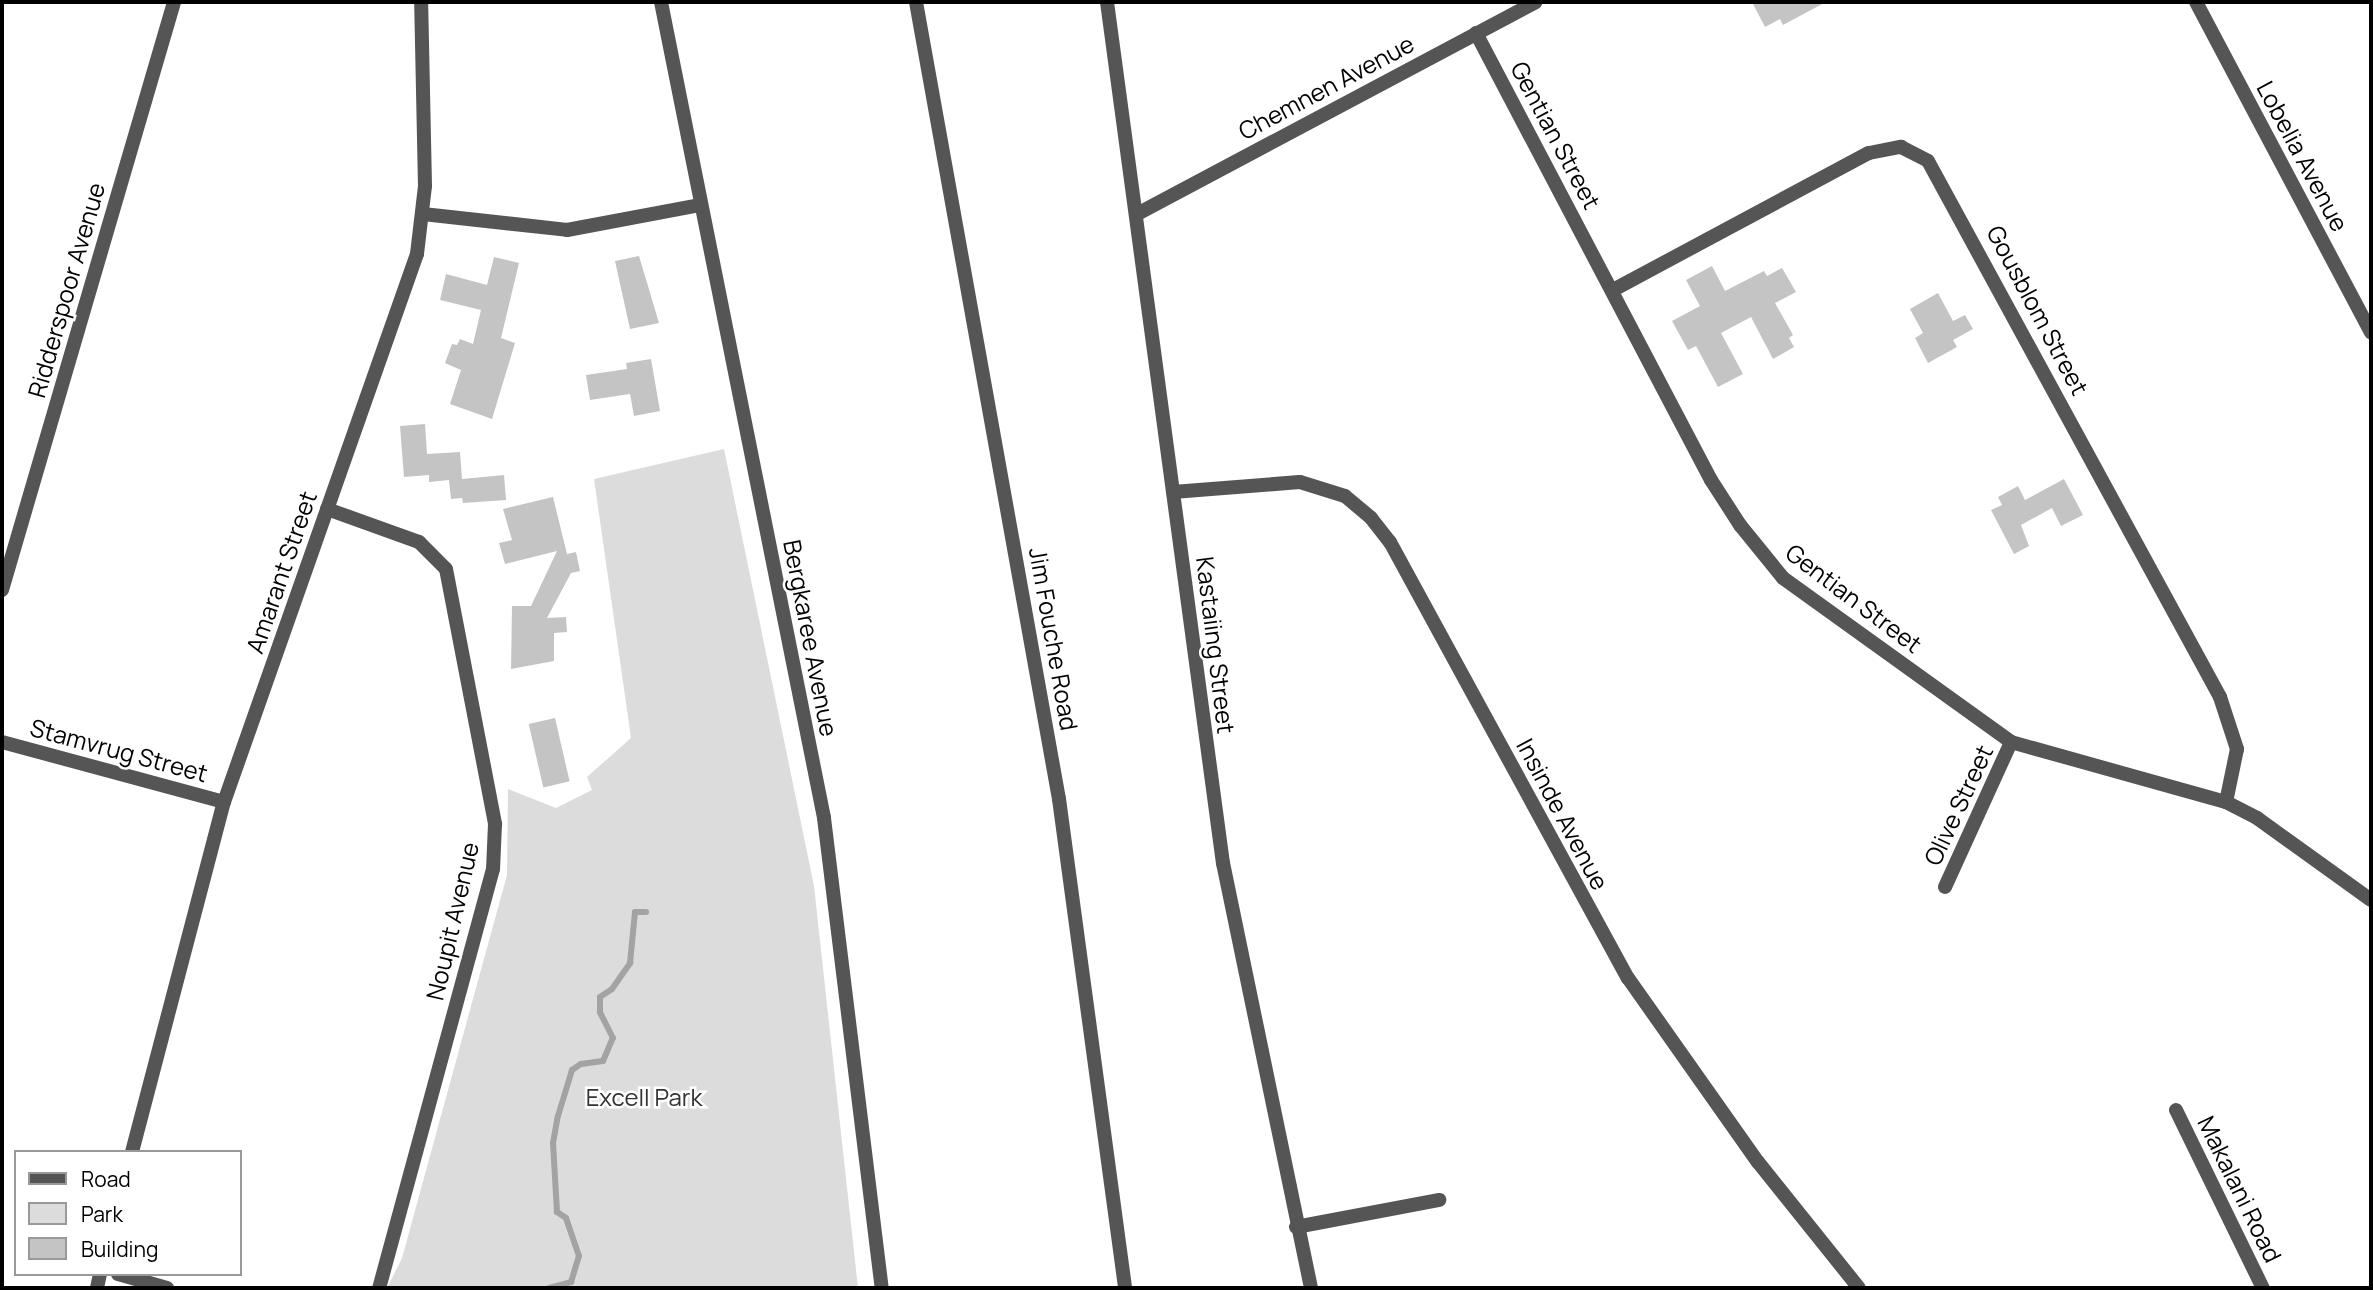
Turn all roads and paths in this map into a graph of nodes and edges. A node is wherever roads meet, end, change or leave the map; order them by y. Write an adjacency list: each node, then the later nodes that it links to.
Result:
1 (174, 2): 16 (street, Ridderspoor Avenue)
2 (421, 2): 11 (street, Amarant Street)
3 (661, 2): 9 (street, Bergkaree Avenue)
4 (916, 2): 31 (street, Jim Fouche Road)
5 (1107, 2): 10 (street, Kastaiing Street)
6 (1535, 2): 8 (street, Chemnen Avenue)
7 (2196, 2): 13 (street, Lobelia Avenue)
8 (1476, 33): 10 (street, Chemnen Avenue); 12 (street, Gentian Street)
9 (701, 205): 11 (street); 30 (street, Bergkaree Avenue)
10 (1139, 213): 14 (street, Kastaiing Street)
11 (424, 214): 15 (street, Amarant Street)
12 (1613, 290): 18 (street, Gentian Street); 20 (street, Gousblom Street)
13 (2371, 331)
14 (1173, 492): 26 (street, Kastaiing Street); 33 (street, Insinde Avenue)
15 (327, 509): 19 (street, Amarant Street); 29 (street, Noupit Avenue)
16 (2, 590)
17 (2, 742): 19 (street, Stamvrug Street)
18 (2011, 742): 20 (street, Gentian Street); 21 (street, Olive Street)
19 (224, 802): 24 (street, Amarant Street)
20 (2226, 802): 22 (street, Gentian Street)
21 (1945, 887)
22 (2371, 900)
23 (2176, 1110): 34 (street, Makalani Road)
24 (133, 1150)
25 (1439, 1200): 26 (street)
26 (1296, 1227): 32 (street, Kastaiing Street)
27 (125, 1276): 28 (street)
28 (167, 1288)
29 (379, 1288)
30 (882, 1288)
31 (1125, 1288)
32 (1311, 1288)
33 (1859, 1288)
34 (2263, 1288)

